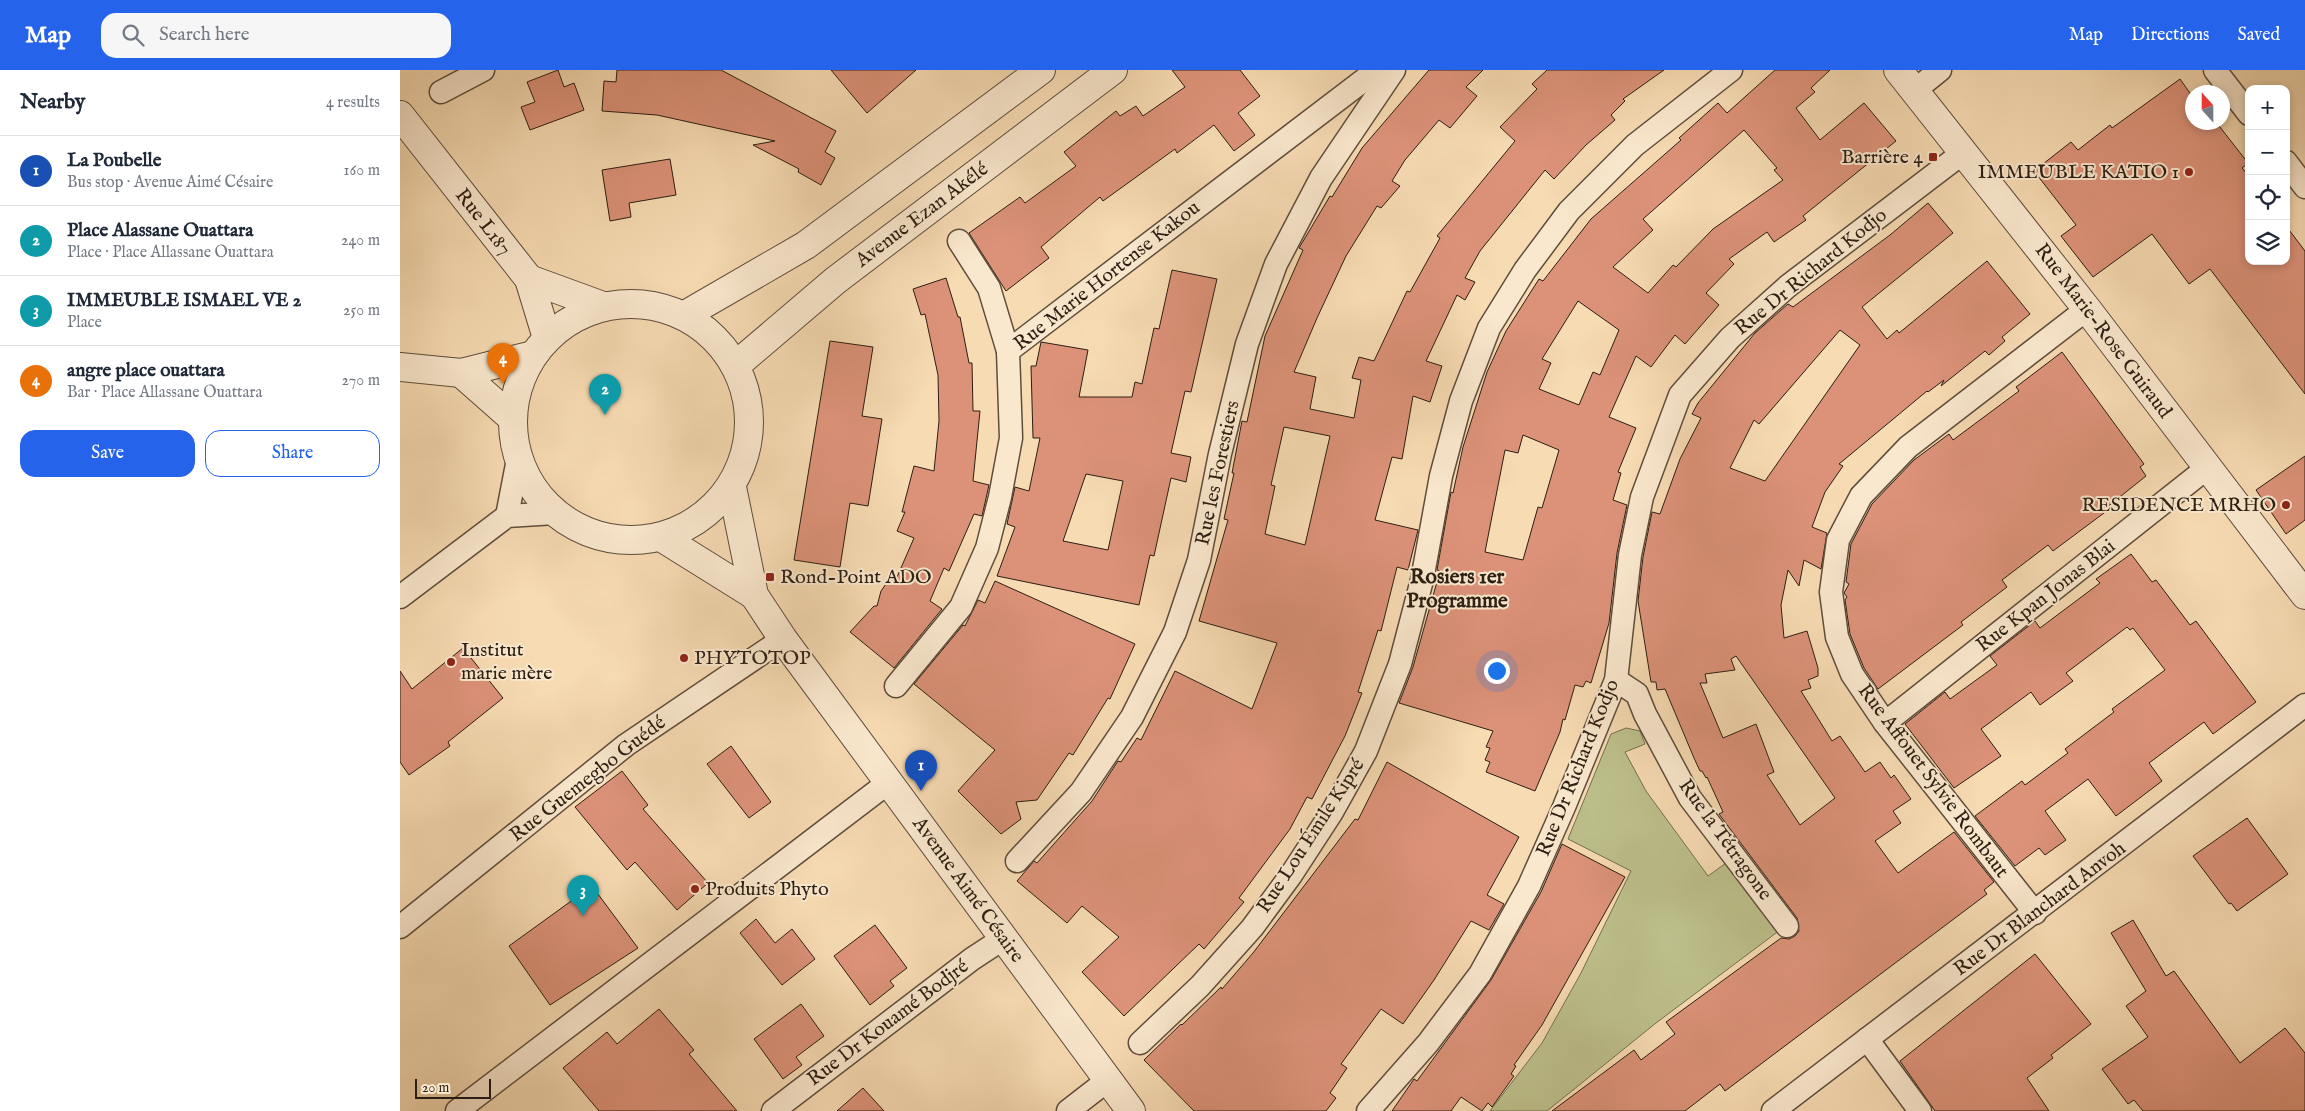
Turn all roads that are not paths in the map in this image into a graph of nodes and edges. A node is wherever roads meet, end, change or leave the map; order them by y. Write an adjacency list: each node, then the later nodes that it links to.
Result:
1 (483, 70): 10 (street)
2 (1041, 70): 20 (street)
3 (1113, 70): 23 (street, Avenue Ezan Akélé)
4 (1377, 70): 22 (street, Rue Marie Hortense Kakou)
5 (1394, 70): 42 (street, Rue les Forestiers)
6 (1731, 70): 48 (street, Rue Lou Émile Kipré)
7 (1940, 70): 9 (street)
8 (2215, 70): 11 (street)
9 (1906, 80): 13 (street, Rue Marie-Rose Guiraud)
10 (441, 92)
11 (2245, 109)
12 (400, 115): 17 (street, Rue L187)
13 (1964, 152): 19 (street, Rue Marie-Rose Guiraud); 37 (street, Rue Dr Richard Kodjo)
14 (2290, 167): 15 (street)
15 (2305, 187)
16 (959, 241): 22 (street)
17 (529, 279): 18 (street); 21 (street, Rue L187)
18 (603, 306): 20 (street); 21 (street)
19 (2088, 309): 28 (street, Rue Marie-Rose Guiraud); 40 (street, Rue Affouet Sylvie Rombaut)
20 (685, 315): 23 (street)
21 (540, 346): 25 (street); 26 (street)
22 (1008, 351): 38 (street, Rue Marie Hortense Kakou)
23 (736, 366): 29 (street)
24 (400, 367): 25 (street)
25 (461, 373): 26 (street)
26 (512, 418): 27 (street)
27 (518, 460): 30 (street); 31 (street)
28 (2207, 468): 34 (street, Rue Marie-Rose Guiraud); 40 (street, Rue Kpan Jonas Blai)
29 (732, 487): 32 (street); 33 (street, Avenue Aimé Césaire)
30 (555, 514): 31 (street); 32 (street)
31 (507, 516): 35 (street)
32 (661, 537): 33 (street, Avenue Aimé Césaire)
33 (754, 595): 36 (street, Avenue Aimé Césaire)
34 (2305, 595)
35 (400, 597)
36 (784, 639): 41 (street, Avenue Aimé Césaire); 45 (street, Rue Guemegbo Guédé)
37 (1616, 680): 44 (street, Rue la Tétragone); 54 (street, Rue Dr Richard Kodjo)
38 (896, 686)
39 (2305, 705): 43 (street, Rue Dr Blanchard Anvoh)
40 (1885, 724): 43 (street, Rue Affouet Sylvie Rombaut)
41 (889, 782): 46 (street, Avenue Aimé Césaire); 50 (street)
42 (1017, 861)
43 (2035, 913): 47 (street, Rue Dr Blanchard Anvoh)
44 (1787, 926)
45 (400, 927)
46 (1004, 938): 49 (street, Avenue Aimé Césaire); 51 (street, Rue Dr Kouamé Bodjré)
47 (1866, 1040): 55 (street, Rue Dr Blanchard Anvoh); 56 (street)
48 (1140, 1043)
49 (1108, 1080): 52 (street); 53 (street, Avenue Aimé Césaire)
50 (457, 1111)
51 (773, 1111)
52 (1068, 1111)
53 (1131, 1111)
54 (1368, 1111)
55 (1773, 1111)
56 (1920, 1111)

